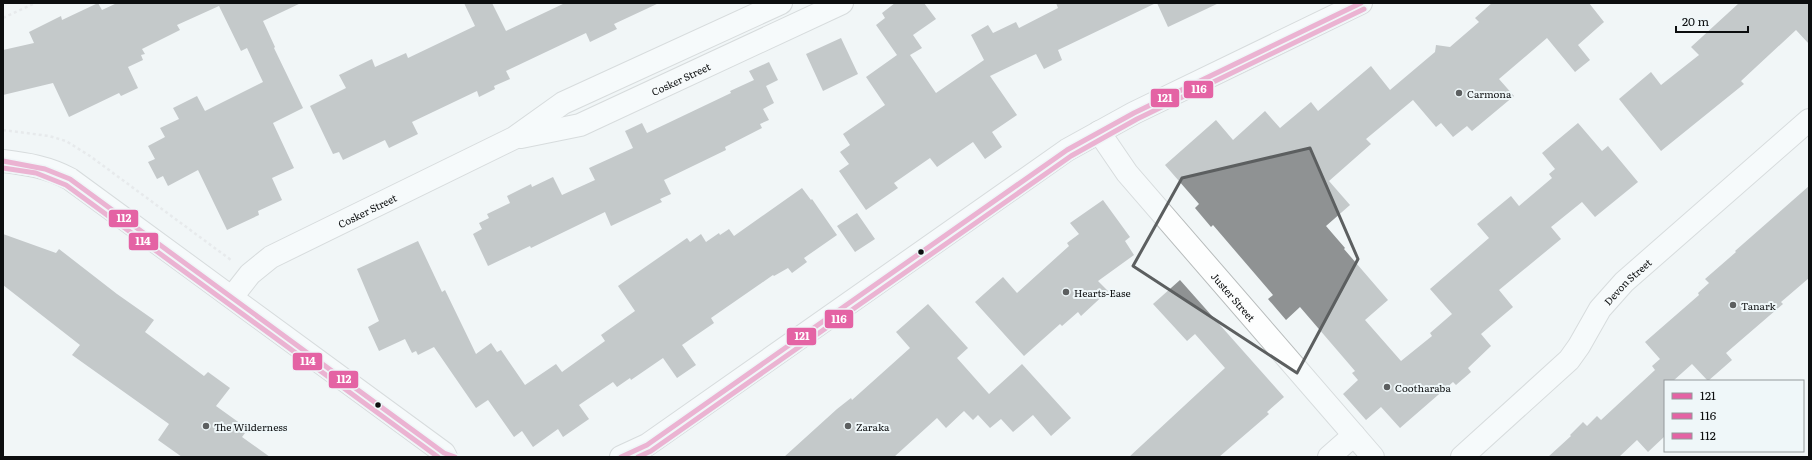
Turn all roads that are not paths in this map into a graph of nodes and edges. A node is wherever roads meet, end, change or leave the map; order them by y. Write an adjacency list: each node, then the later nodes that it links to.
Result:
1 (781, 3): 6 (street, Cosker Street)
2 (842, 3): 6 (street, Cosker Street)
3 (1361, 3): 5 (street)
4 (1809, 120): 15 (street, Devon Street)
5 (1099, 132): 9 (street, Juster Street); 10 (street)
6 (514, 138): 8 (street, Cosker Street)
7 (3, 161): 8 (street)
8 (232, 297): 11 (street)
9 (1354, 435): 13 (street); 14 (street, Juster Street)
10 (642, 451): 12 (street)
11 (448, 456)
12 (621, 457)
13 (1329, 457)
14 (1373, 457)
15 (1462, 457)

